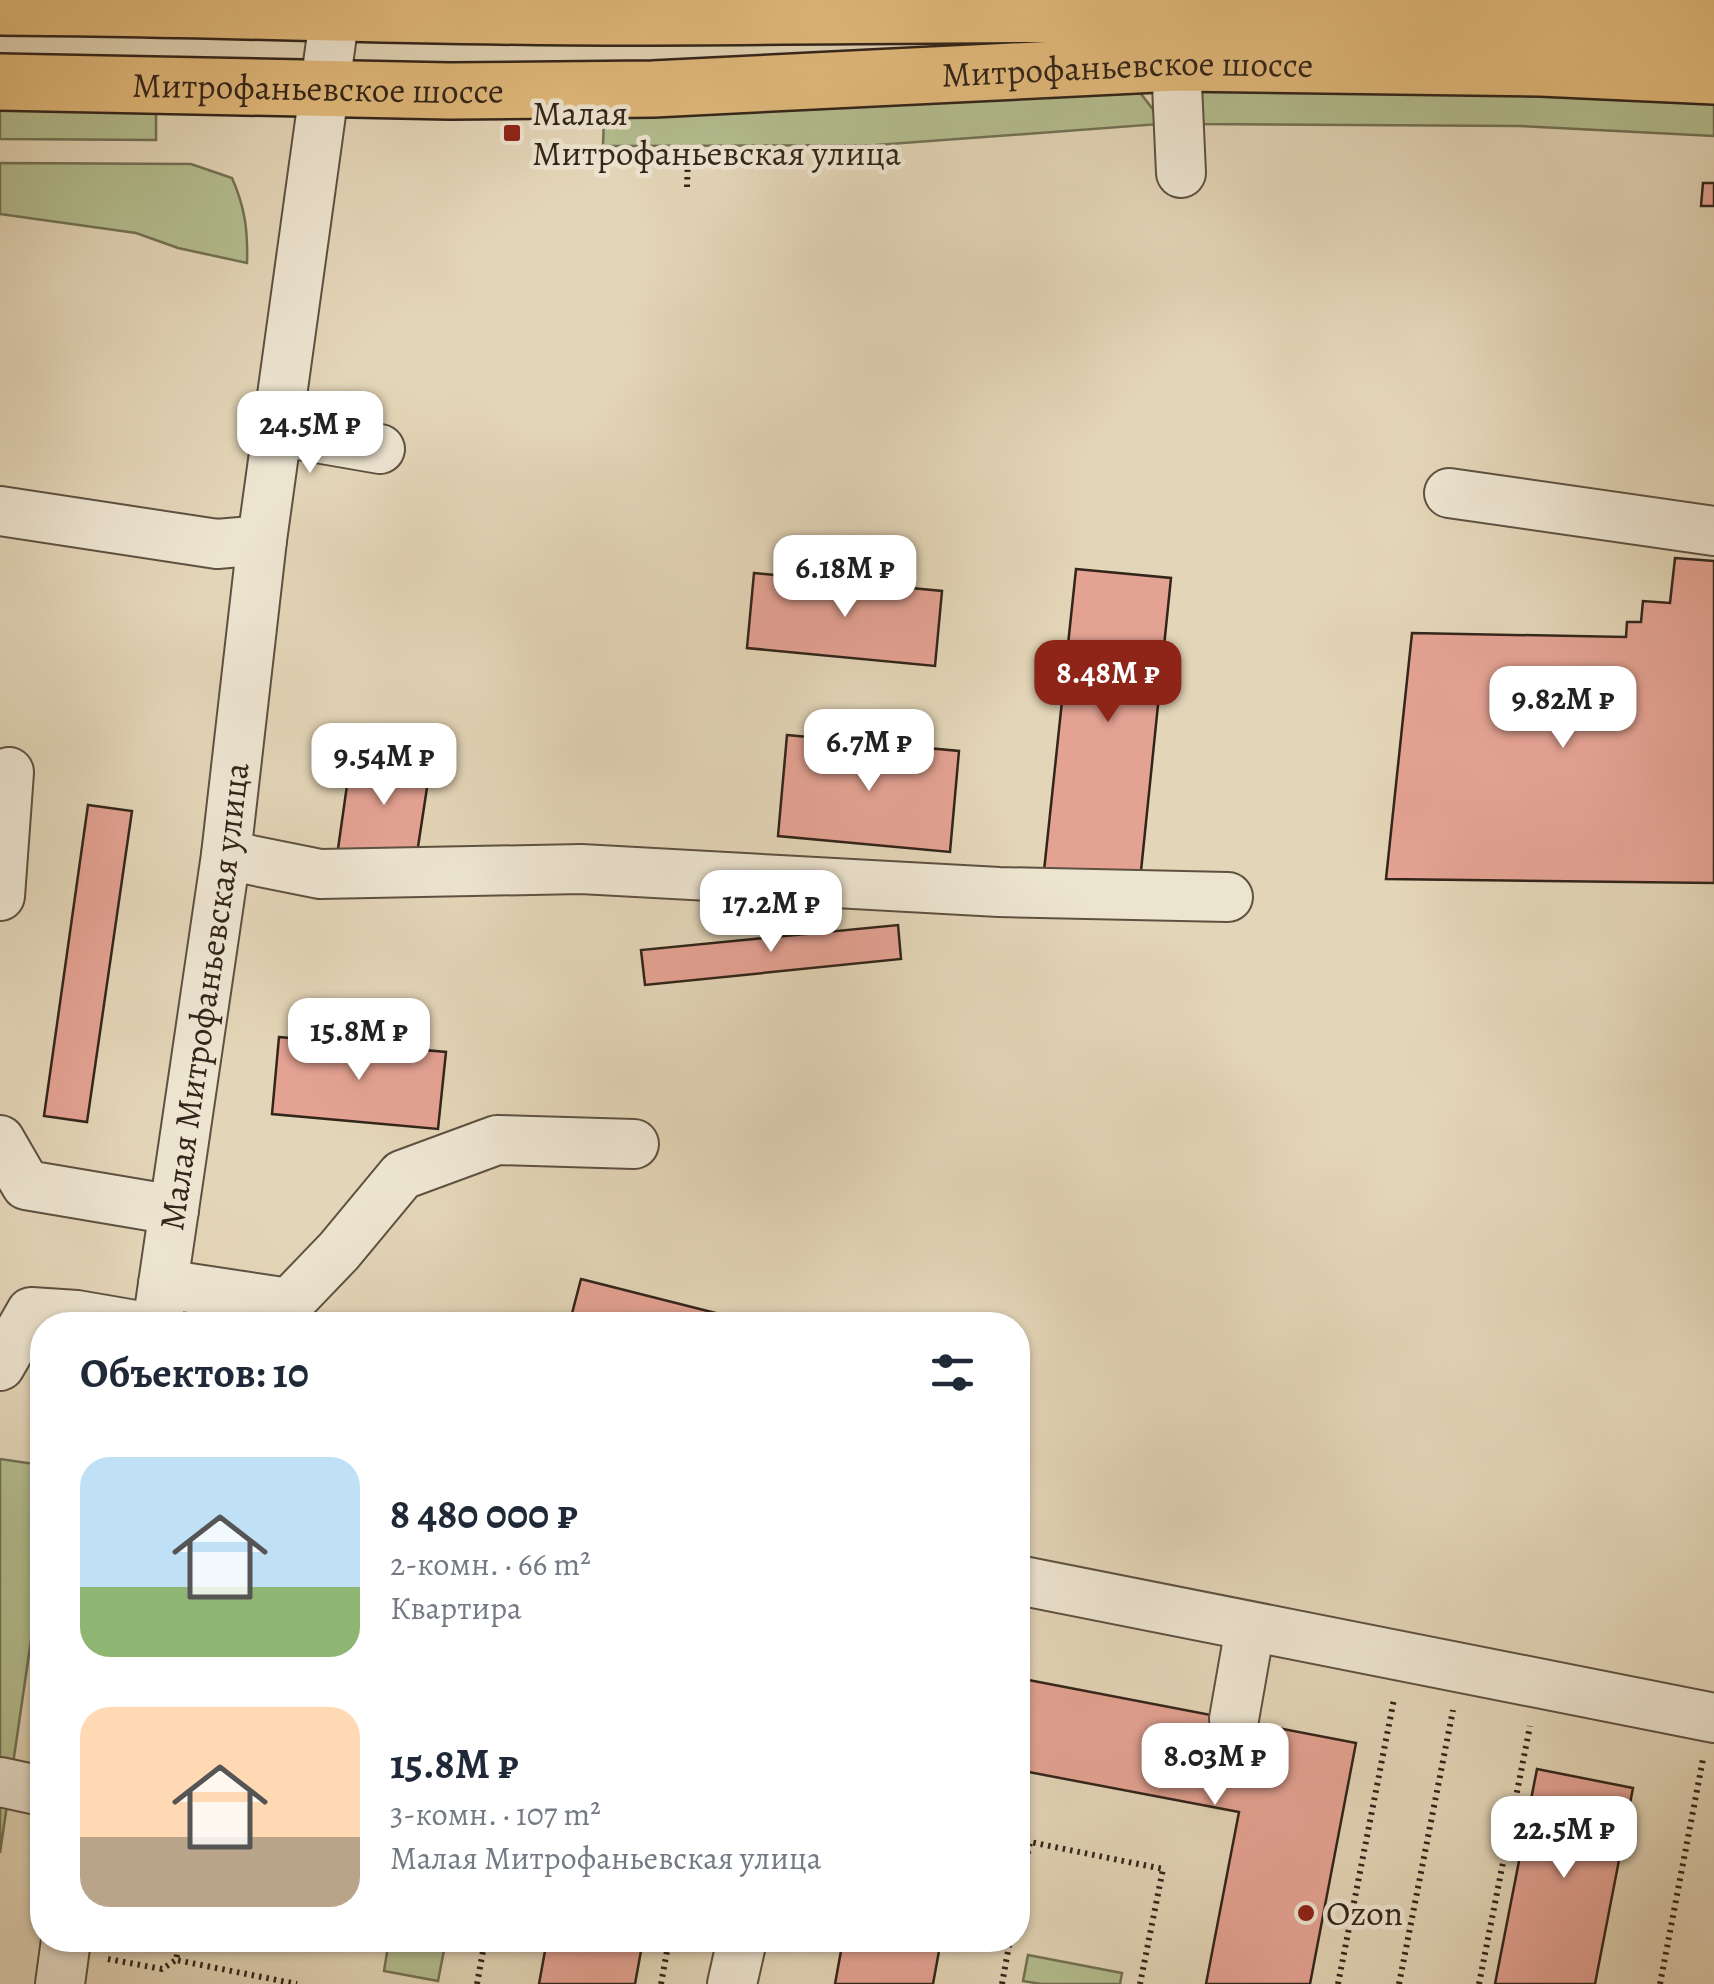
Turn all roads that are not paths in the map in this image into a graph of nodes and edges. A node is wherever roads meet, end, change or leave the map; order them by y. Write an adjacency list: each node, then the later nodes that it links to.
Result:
1 (0, 7): 3 (main road, Митрофаньевское шоссе)
2 (522, 8): 3 (main road, Митрофаньевское шоссе); 4 (main road, Митрофаньевское шоссе)
3 (335, 12): 8 (street, Малая Митрофаньевская улица)
4 (1714, 28)
5 (1176, 64): 6 (main road, Митрофаньевское шоссе); 8 (main road, Митрофаньевское шоссе); 9 (street)
6 (1714, 76)
7 (0, 82): 8 (main road, Митрофаньевское шоссе)
8 (324, 88): 10 (street, Малая Митрофаньевская улица)
9 (1181, 172)
10 (276, 432): 11 (street); 15 (street, Малая Митрофаньевская улица)
11 (380, 448)
12 (1449, 493): 14 (street)
13 (0, 511): 15 (street)
14 (1714, 531)
15 (262, 540): 17 (street, Малая Митрофаньевская улица)
16 (10, 772): 18 (street)
17 (226, 855): 19 (street); 22 (street, Малая Митрофаньевская улица)
18 (0, 896)
19 (1228, 898)
20 (0, 1140): 22 (street)
21 (634, 1144): 23 (street)
22 (174, 1210): 23 (street, Малая Митрофаньевская улица)
23 (160, 1304)
24 (30, 1314): 25 (street)
25 (0, 1366)
26 (1030, 1582): 27 (street)
27 (1250, 1628): 28 (street); 29 (street)
28 (1712, 1718)
29 (1234, 1719)
30 (0, 1782): 31 (street)
31 (30, 1788)
32 (82, 1952): 34 (street)
33 (739, 1952): 35 (street)
34 (60, 1984)
35 (732, 1984)

